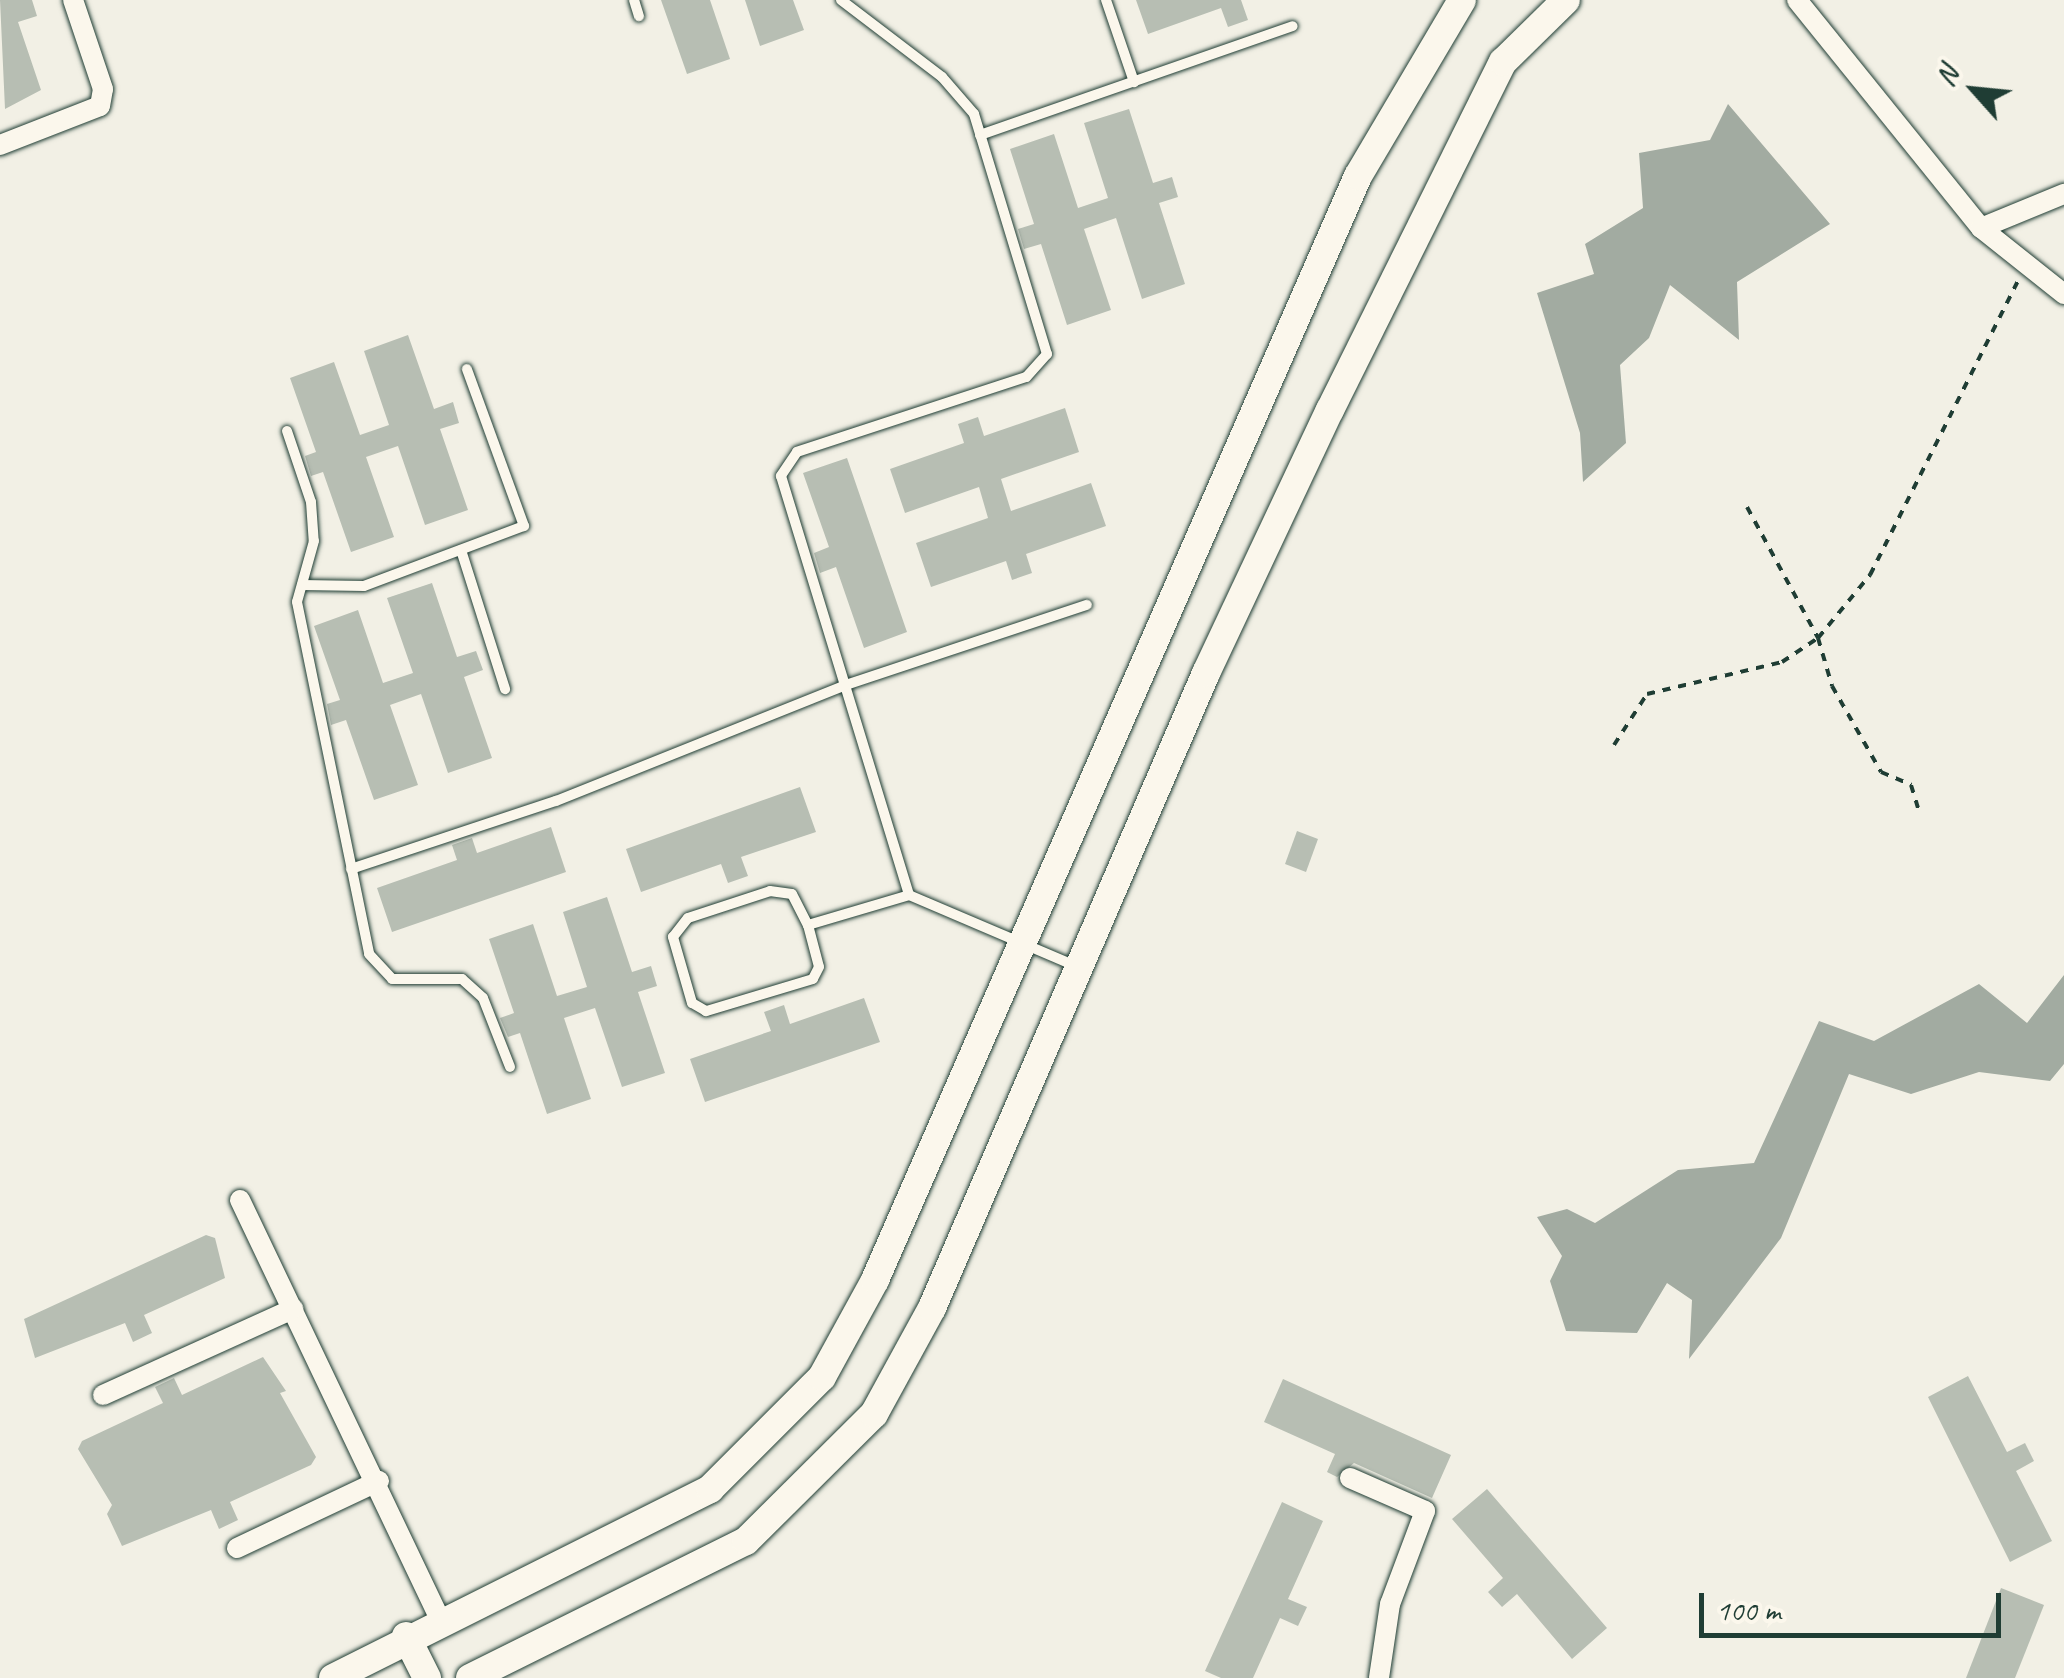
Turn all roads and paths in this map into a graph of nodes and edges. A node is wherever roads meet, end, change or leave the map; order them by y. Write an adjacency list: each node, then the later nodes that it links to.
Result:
1 (73, 0): 12 (street)
2 (634, 0): 8 (lane)
3 (841, 0): 11 (lane)
4 (1106, 0): 10 (lane)
5 (1462, 0): 31 (street)
6 (1566, 0): 32 (street)
7 (1797, 0): 14 (street)
8 (639, 16)
9 (1293, 26): 10 (lane)
10 (1134, 82): 11 (lane)
11 (980, 134): 24 (lane)
12 (0, 145)
13 (2064, 194): 14 (street)
14 (1981, 228): 15 (street)
15 (2025, 268): 16 (street); 23 (path)
16 (2064, 294)
17 (467, 369): 20 (lane)
18 (288, 430): 21 (lane)
19 (1747, 507): 23 (path)
20 (460, 550): 21 (lane); 25 (lane)
21 (302, 584): 28 (lane)
22 (1087, 605): 24 (lane)
23 (1818, 638): 26 (path); 27 (path)
24 (843, 686): 28 (lane); 29 (lane)
25 (505, 688)
26 (1614, 744)
27 (1920, 815)
28 (351, 869): 33 (lane)
29 (909, 894): 30 (lane); 31 (lane)
30 (808, 925): 30 (lane)
31 (1020, 943): 32 (lane); 40 (street)
32 (1079, 967): 44 (street)
33 (510, 1067)
34 (240, 1200): 35 (street)
35 (294, 1308): 36 (street); 38 (street)
36 (102, 1395)
37 (1350, 1478): 45 (street)
38 (379, 1481): 39 (street); 40 (street)
39 (237, 1548)
40 (440, 1620): 41 (street)
41 (406, 1636): 42 (street); 43 (street)
42 (333, 1678)
43 (428, 1678)
44 (470, 1678)
45 (1379, 1678)

